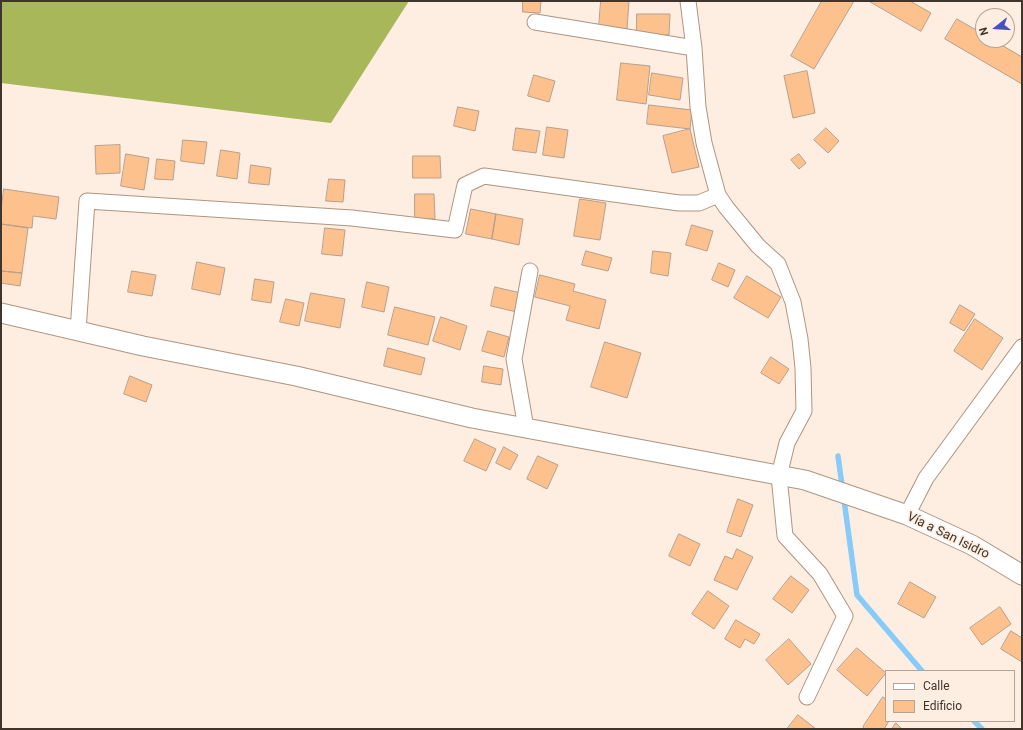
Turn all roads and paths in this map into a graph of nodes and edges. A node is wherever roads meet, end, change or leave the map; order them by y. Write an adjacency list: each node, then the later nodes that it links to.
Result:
1 (688, 1): 3 (street)
2 (535, 22): 3 (street)
3 (694, 48): 4 (street)
4 (718, 195): 7 (street); 10 (street)
5 (530, 271): 9 (street)
6 (1, 313): 7 (street, Vía a San Isidro)
7 (78, 331): 9 (street, Vía a San Isidro)
8 (1022, 347): 11 (street)
9 (526, 428): 10 (street, Vía a San Isidro)
10 (779, 476): 11 (street, Vía a San Isidro); 13 (street)
11 (907, 515): 12 (street, Vía a San Isidro)
12 (1022, 575)
13 (807, 697)

